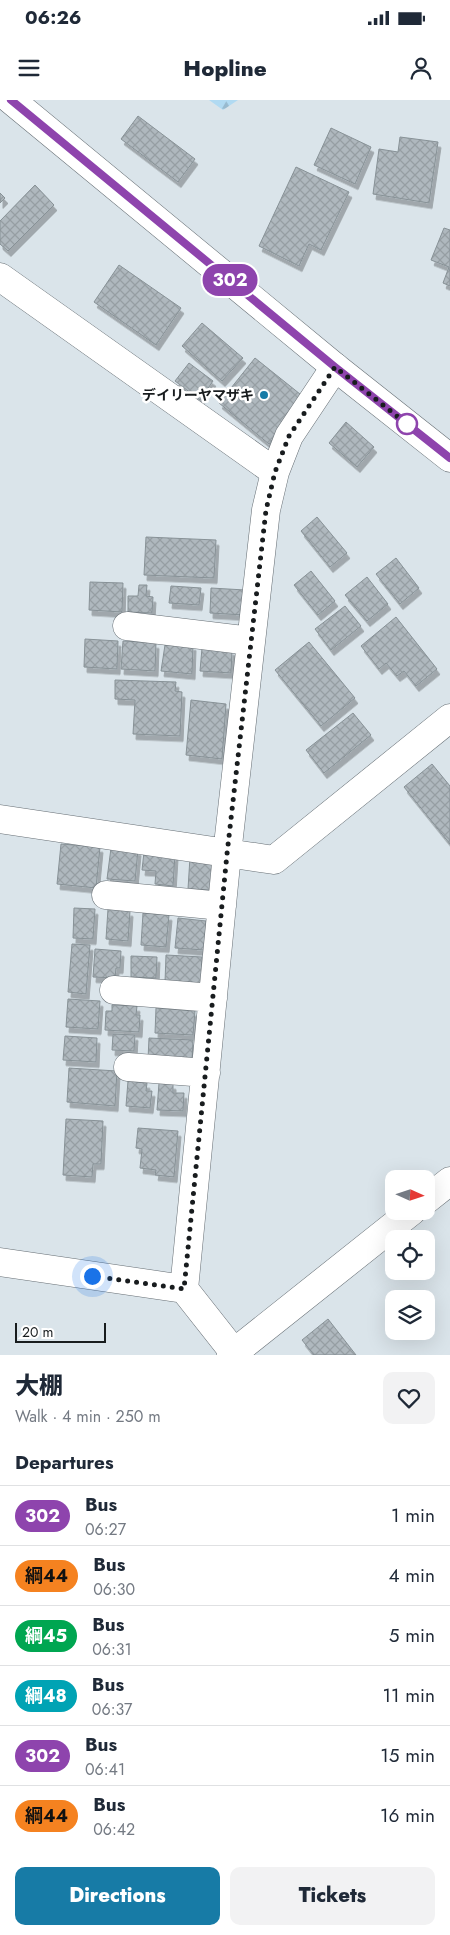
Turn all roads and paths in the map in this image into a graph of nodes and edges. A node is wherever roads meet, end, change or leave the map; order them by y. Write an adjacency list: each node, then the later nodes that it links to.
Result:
1 (11, 100): 3 (street)
2 (0, 277): 5 (street)
3 (335, 367): 4 (street); 5 (street)
4 (450, 458)
5 (275, 472): 7 (street)
6 (127, 626): 7 (street)
7 (251, 641): 10 (street)
8 (450, 718): 10 (street)
9 (0, 819): 10 (street)
10 (227, 854): 12 (street)
11 (106, 894): 12 (street)
12 (222, 906): 14 (street)
13 (114, 990): 14 (street)
14 (213, 998): 16 (street)
15 (128, 1066): 16 (street)
16 (206, 1074): 21 (street)
17 (450, 1181): 18 (street)
18 (435, 1193)
19 (401, 1220): 22 (street)
20 (0, 1262): 21 (street)
21 (184, 1289): 22 (street)
22 (234, 1354)

